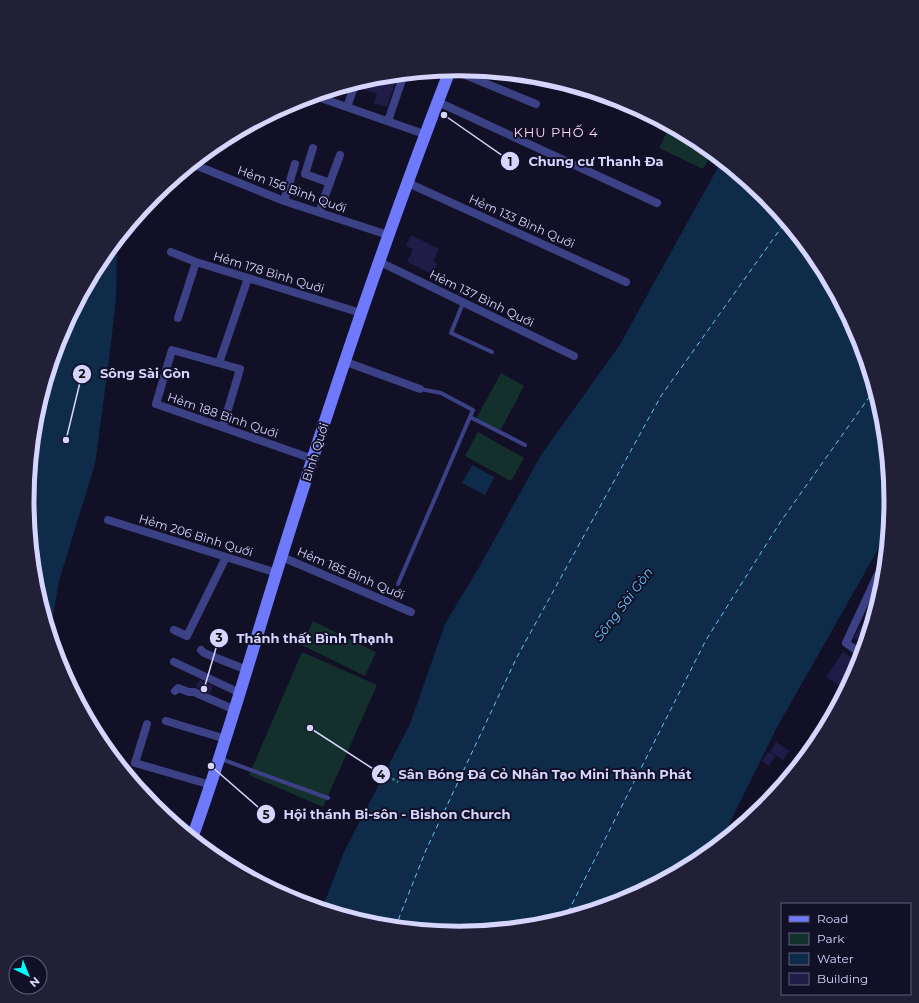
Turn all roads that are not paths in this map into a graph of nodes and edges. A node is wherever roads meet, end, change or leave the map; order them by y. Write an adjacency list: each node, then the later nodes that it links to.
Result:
1 (448, 76): 6 (main road, Bình Quới)
2 (467, 76): 7 (street)
3 (402, 80): 9 (street)
4 (353, 89): 8 (street)
5 (323, 99): 8 (street)
6 (438, 102): 10 (main road, Bình Quới); 18 (street)
7 (536, 104)
8 (347, 107): 9 (street)
9 (388, 121): 10 (street)
10 (427, 135): 16 (main road, Bình Quới)
11 (313, 148): 15 (street)
12 (340, 155): 15 (street)
13 (295, 164): 17 (street)
14 (199, 165): 17 (street, Hẻm 156 Bình Quới)
15 (330, 182): 19 (street)
16 (408, 183): 20 (main road, Bình Quới); 25 (street, Hẻm 133 Bình Quới)
17 (284, 201): 19 (street, Hẻm 156 Bình Quới)
18 (657, 203)
19 (319, 212): 20 (street, Hẻm 156 Bình Quới)
20 (388, 235): 23 (main road, Bình Quới)
21 (171, 252): 22 (street, Hẻm 178 Bình Quới)
22 (196, 262): 24 (street, Hẻm 178 Bình Quới); 28 (street)
23 (380, 262): 26 (street, Hẻm 137 Bình Quới); 27 (main road, Bình Quới)
24 (248, 278): 27 (street, Hẻm 178 Bình Quới); 32 (street)
25 (626, 282)
26 (464, 302): 29 (lane); 30 (street, Hẻm 137 Bình Quới)
27 (361, 312): 31 (main road, Bình Quới)
28 (178, 318)
29 (492, 352)
30 (574, 356)
31 (346, 362): 33 (street); 37 (main road, Bình Quới)
32 (219, 363): 35 (street); 35 (street, Hẻm 188 Bình Quới)
33 (420, 389): 34 (lane)
34 (470, 417): 36 (lane); 43 (lane)
35 (222, 426): 37 (street, Hẻm 188 Bình Quới)
36 (525, 445)
37 (313, 459): 40 (main road, Bình Quới)
38 (108, 520): 39 (street, Hẻm 206 Bình Quới)
39 (226, 557): 41 (street, Hẻm 206 Bình Quới); 45 (street)
40 (282, 557): 41 (main road, Bình Quới); 44 (street, Hẻm 185 Bình Quới)
41 (277, 573): 49 (main road, Bình Quới)
42 (877, 576): 47 (street)
43 (398, 584)
44 (411, 612)
45 (174, 630)
46 (201, 650): 49 (street)
47 (857, 651)
48 (174, 662): 51 (street)
49 (247, 670): 51 (main road, Bình Quới)
50 (175, 691): 52 (street)
51 (240, 693): 52 (main road, Bình Quới)
52 (235, 710): 55 (main road, Bình Quới)
53 (166, 721): 55 (street)
54 (146, 724): 57 (street)
55 (226, 740): 56 (main road, Bình Quới)
56 (220, 758): 57 (main road, Bình Quới); 58 (lane)
57 (211, 786): 59 (main road, Bình Quới)
58 (328, 798)
59 (194, 834)

